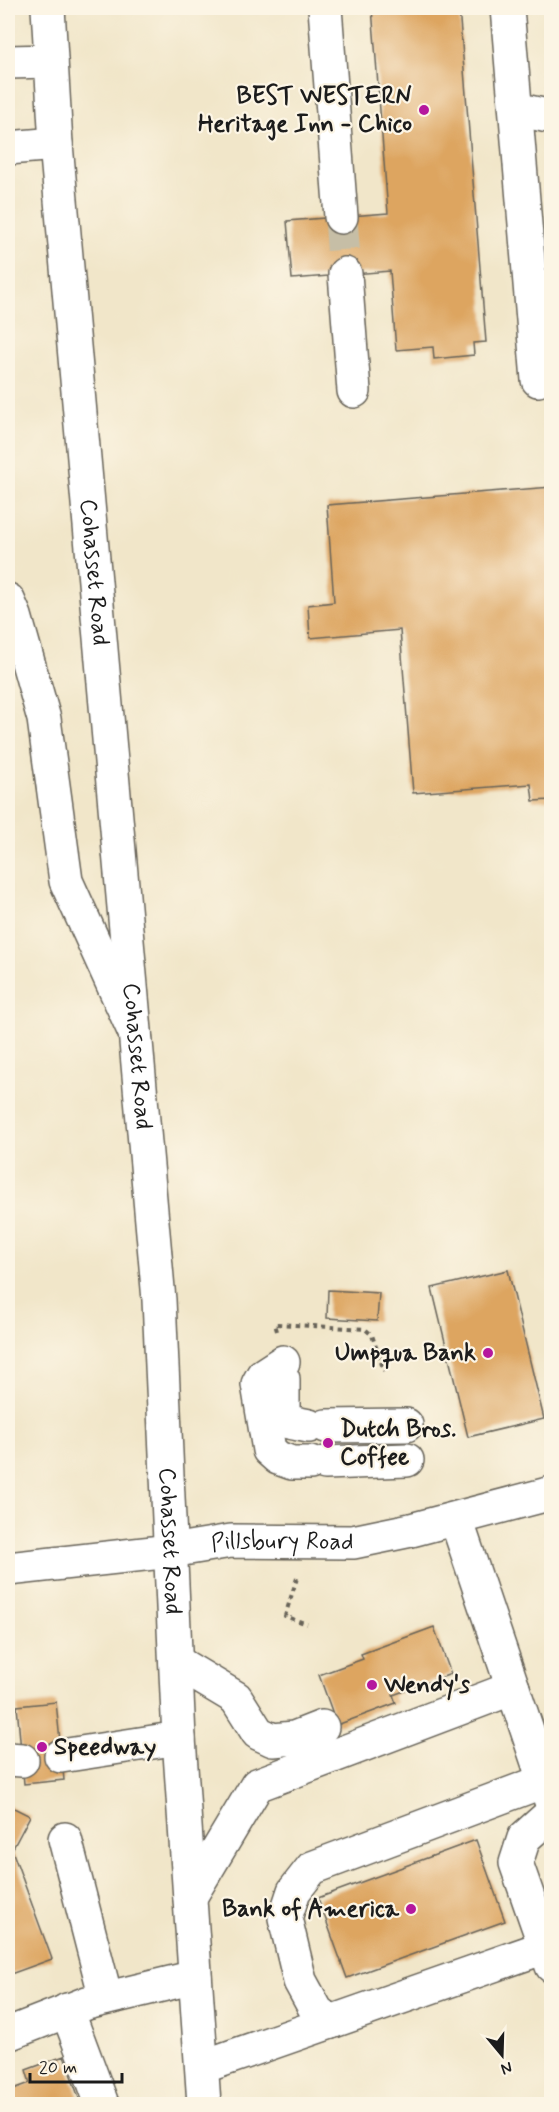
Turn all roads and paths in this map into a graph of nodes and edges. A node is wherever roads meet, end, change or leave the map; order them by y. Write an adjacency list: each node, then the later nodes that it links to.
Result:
1 (48, 8): 4 (main road, Cohasset Road)
2 (325, 8): 10 (main road)
3 (507, 8): 6 (main road)
4 (51, 61): 5 (main road); 8 (main road, Cohasset Road)
5 (8, 62)
6 (516, 109): 7 (main road); 12 (main road)
7 (552, 117)
8 (56, 144): 9 (main road); 15 (main road, Cohasset Road)
9 (8, 148)
10 (341, 217)
11 (345, 274): 13 (main road)
12 (538, 380)
13 (354, 391)
14 (8, 600): 15 (main road)
15 (135, 1033): 22 (main road, Cohasset Road)
16 (275, 1324): 17 (path)
17 (384, 1371)
18 (406, 1425): 19 (main road)
19 (407, 1460)
20 (552, 1493): 21 (main road, Pillsbury Road)
21 (456, 1519): 22 (main road, Pillsbury Road); 27 (main road)
22 (171, 1551): 23 (main road, Pillsbury Road); 26 (main road, Cohasset Road)
23 (8, 1569)
24 (297, 1578): 25 (path)
25 (307, 1624)
26 (176, 1662): 28 (main road); 29 (main road, Cohasset Road)
27 (513, 1688): 31 (main road); 34 (main road)
28 (322, 1727)
29 (179, 1738): 30 (main road); 34 (main road, Cohasset Road)
30 (61, 1756)
31 (548, 1792): 39 (main road)
32 (552, 1813): 35 (main road)
33 (65, 1839): 37 (main road)
34 (190, 1897): 36 (main road, Cohasset Road)
35 (548, 1957): 39 (main road)
36 (195, 1977): 37 (main road); 41 (main road, Cohasset Road)
37 (106, 1998): 38 (main road)
38 (67, 2010): 40 (main road); 42 (main road)
39 (331, 2022): 41 (main road)
40 (8, 2034)
41 (202, 2067): 43 (main road, Cohasset Road)
42 (102, 2104)
43 (204, 2104)

